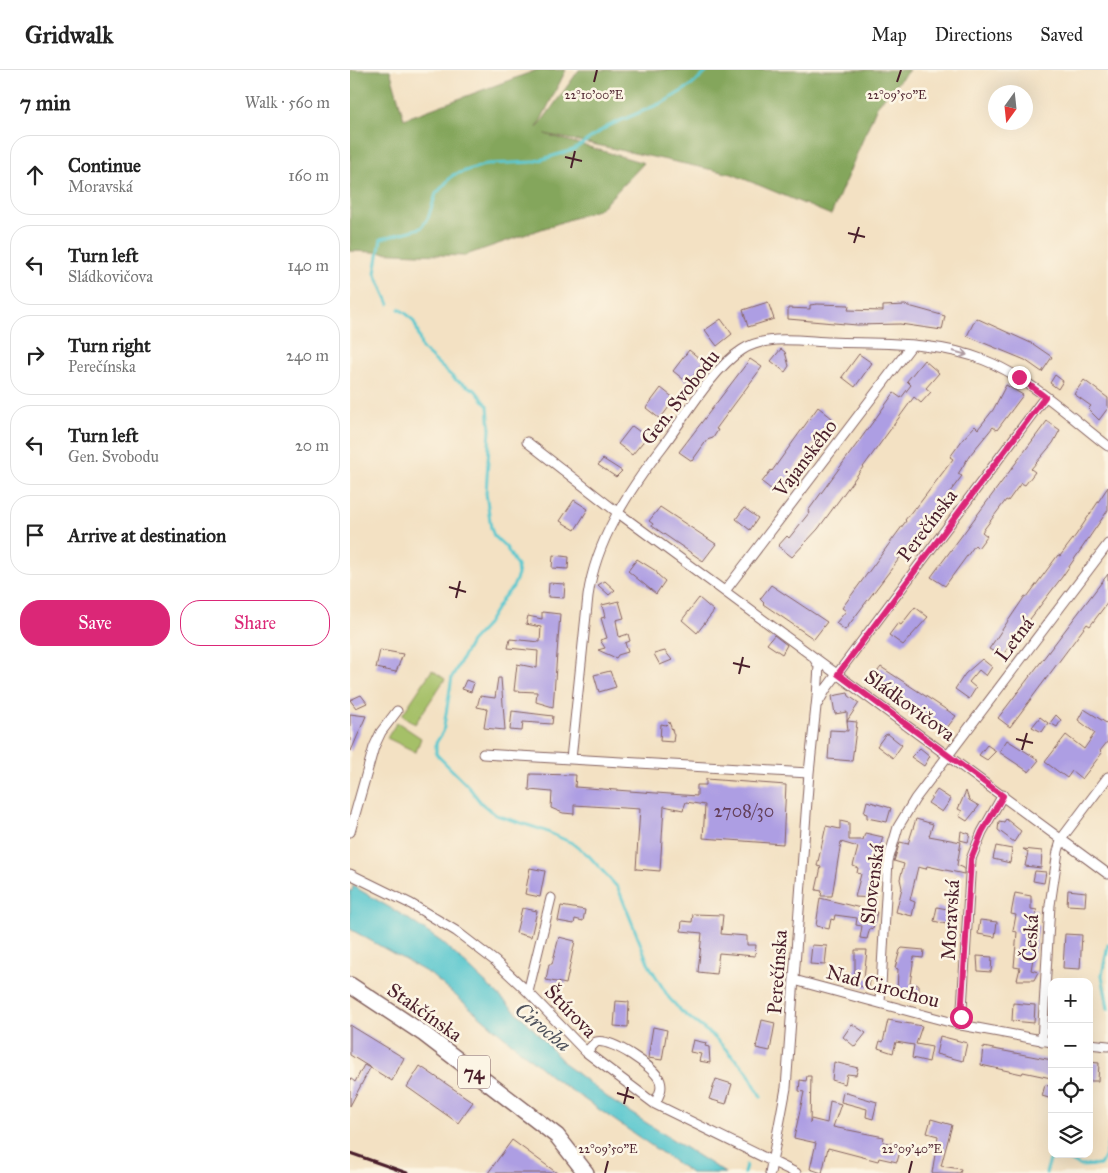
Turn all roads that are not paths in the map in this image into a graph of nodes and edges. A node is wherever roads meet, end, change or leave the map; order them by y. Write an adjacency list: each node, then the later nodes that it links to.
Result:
1 (912, 345): 2 (street, Gen. Svobodu, one-way to 2); 5 (street, Gen. Svobodu); 7 (street, Vajanského)
2 (1045, 397): 4 (street, Gen. Svobodu); 9 (street, Perečínska)
3 (527, 442): 5 (street, Sládkovičova)
4 (1108, 446)
5 (618, 512): 7 (street, Sládkovičova); 18 (street, Gen. Svobodu)
6 (1108, 544): 17 (street, Letná)
7 (726, 591): 8 (street, Sládkovičova)
8 (812, 655): 9 (street, Sládkovičova); 10 (street, Perečínska); 13 (street, Perečínska)
9 (838, 674): 10 (street); 11 (street, Sládkovičova); 12 (street, Perečínska)
10 (818, 679): 13 (street, Perečínska); 15 (street, Perečínska)
11 (848, 681): 12 (street); 17 (street, Sládkovičova)
12 (832, 682): 15 (street, Perečínska)
13 (813, 692): 15 (street, Perečínska)
14 (397, 711): 22 (street)
15 (814, 715): 19 (street, Perečínska)
16 (484, 754): 18 (street)
17 (948, 755): 21 (street, Sládkovičova); 30 (street, Slovenská)
18 (571, 759): 19 (street)
19 (809, 773): 27 (street, Perečínska)
20 (1108, 777): 23 (street)
21 (1003, 796): 23 (street, Sládkovičova); 31 (street, Moravská)
22 (350, 832)
23 (1062, 838): 25 (street, Sládkovičova); 32 (street, Česká)
24 (350, 874): 29 (street, Štúrova)
25 (1108, 874)
26 (551, 898): 29 (street)
27 (794, 980): 30 (street, Nad Cirochou); 37 (street, Perečínska)
28 (350, 985): 39 (main road, Stakčínska / 74)
29 (528, 992): 35 (street, Štúrova)
30 (880, 1003): 31 (street, Nad Cirochou)
31 (961, 1025): 32 (street, Nad Cirochou)
32 (1047, 1041)
33 (1093, 1044): 34 (street)
34 (1108, 1046)
35 (586, 1052): 36 (street, Štúrova); 36 (street)
36 (655, 1104): 37 (street, Štúrova)
37 (773, 1161): 38 (street, Perečínska); 40 (street, Štúrova)
38 (771, 1172)
39 (586, 1173)
40 (796, 1173)

